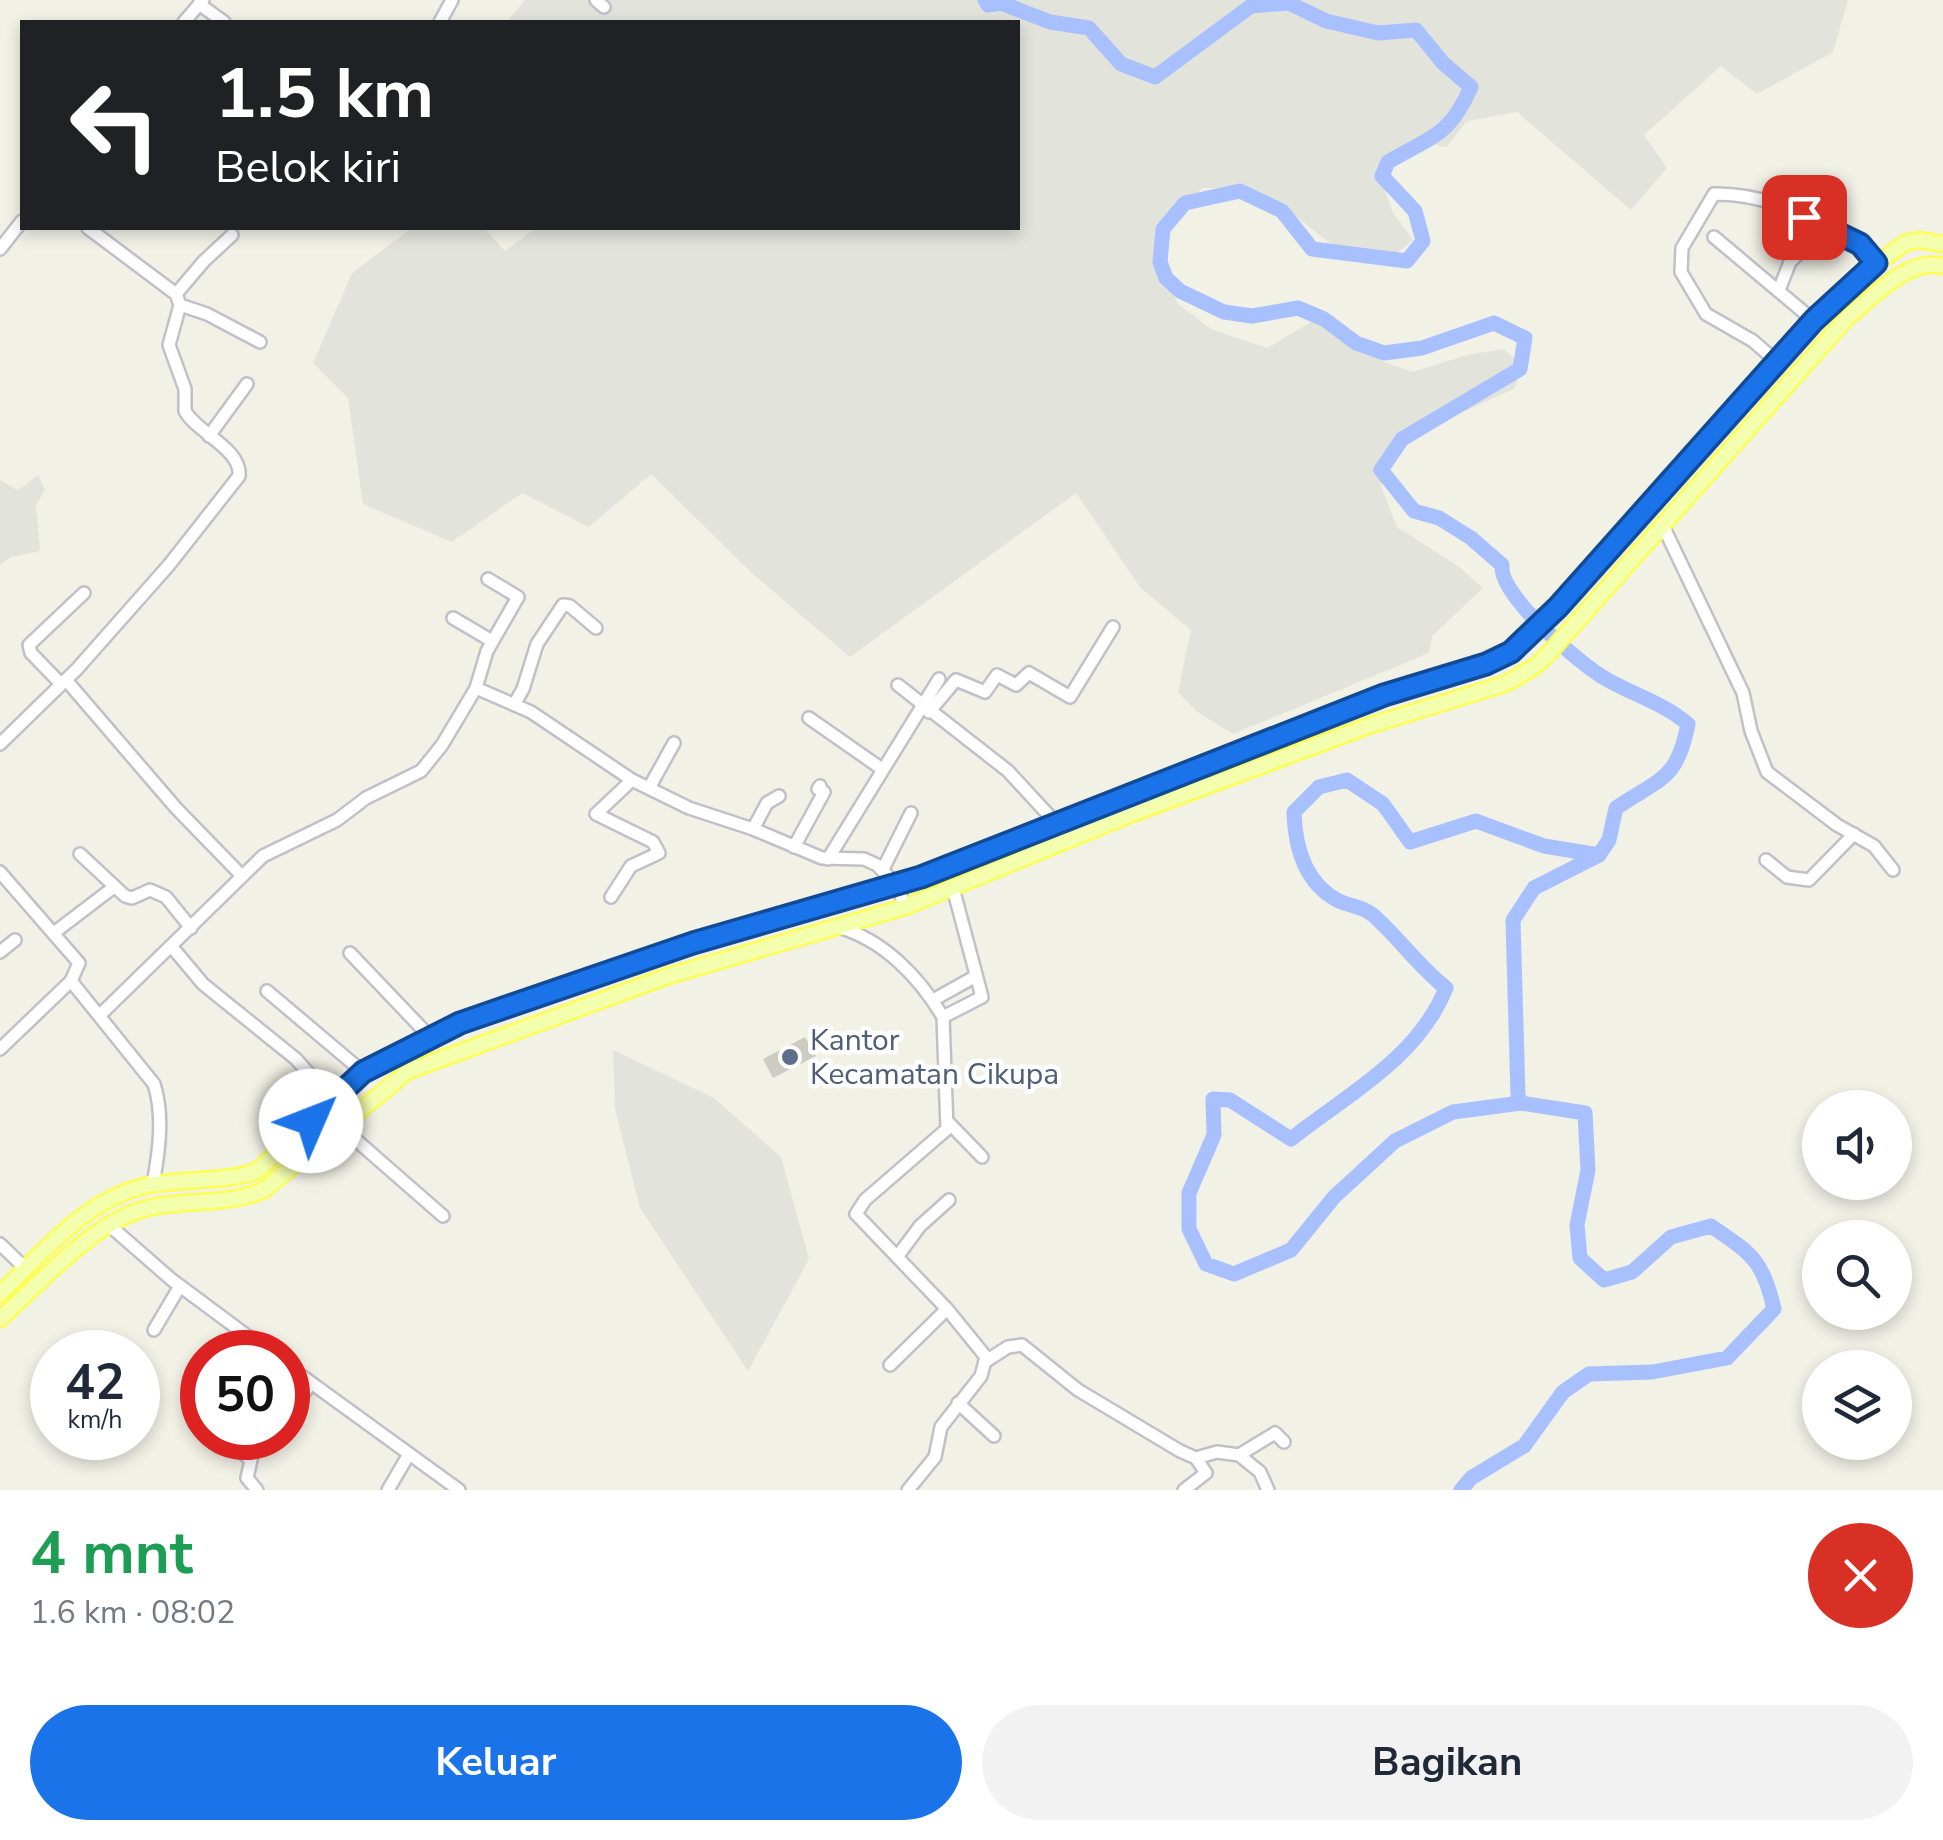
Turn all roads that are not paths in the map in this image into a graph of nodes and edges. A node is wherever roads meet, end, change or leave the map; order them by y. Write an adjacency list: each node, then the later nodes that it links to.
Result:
1 (201, 2): 2 (street)
2 (222, 20)
3 (20, 224): 9 (street)
4 (90, 230): 13 (street)
5 (232, 236): 13 (street)
6 (1714, 238): 12 (street)
7 (1809, 242): 12 (street)
8 (1943, 244): 10 (main road)
9 (0, 249)
10 (1876, 263): 14 (main road); 16 (street)
11 (1943, 266): 19 (main road)
12 (1779, 290): 14 (street)
13 (178, 300): 15 (street); 18 (street)
14 (1814, 320): 16 (main road)
15 (260, 342)
16 (1776, 361): 41 (main road)
17 (248, 384): 18 (street)
18 (209, 436): 27 (street)
19 (1664, 528): 43 (street); 54 (main road)
20 (488, 579): 25 (street)
21 (84, 593): 27 (street)
22 (453, 618): 25 (street)
23 (1113, 627): 31 (street)
24 (596, 628): 30 (street)
25 (492, 641): 29 (street)
26 (939, 679): 31 (street)
27 (64, 682): 34 (street); 51 (street)
28 (898, 685): 31 (street)
29 (476, 688): 30 (street); 51 (street)
30 (515, 704): 36 (street)
31 (926, 709): 35 (street); 41 (street)
32 (809, 718): 35 (street)
33 (674, 743): 38 (street)
34 (0, 744)
35 (882, 769): 46 (street)
36 (632, 780): 38 (street); 55 (street)
37 (820, 786): 44 (street)
38 (649, 788): 42 (street)
39 (779, 796): 42 (street)
40 (911, 813): 48 (street)
41 (1055, 822): 52 (main road)
42 (754, 829): 44 (street)
43 (1854, 834): 47 (street); 49 (street)
44 (794, 847): 46 (street)
45 (80, 854): 53 (street)
46 (828, 859): 48 (street)
47 (1766, 860)
48 (883, 869): 52 (street)
49 (1892, 870)
50 (0, 872): 59 (street)
51 (242, 876): 58 (street)
52 (897, 885): 56 (street); 71 (main road)
53 (114, 887): 58 (street); 59 (street)
54 (952, 888): 56 (main road); 64 (street)
55 (611, 898)
56 (905, 907): 57 (main road)
57 (838, 927): 67 (street); 76 (main road)
58 (192, 928): 61 (street)
59 (55, 932): 65 (street)
60 (15, 940): 62 (street)
61 (172, 946): 68 (street); 74 (street)
62 (0, 952)
63 (350, 953): 71 (street)
64 (976, 976): 67 (street); 69 (street)
65 (71, 981): 68 (street); 70 (street)
66 (267, 991): 73 (street)
67 (932, 1000): 69 (street)
68 (101, 1014): 78 (street)
69 (943, 1017): 75 (street)
70 (5, 1034): 72 (street)
71 (430, 1037): 73 (main road)
72 (0, 1049)
73 (363, 1072): 74 (main road)
74 (332, 1100): 78 (main road)
75 (949, 1123): 77 (street); 83 (street)
76 (340, 1126): 80 (street); 81 (main road)
77 (982, 1156)
78 (153, 1184): 84 (main road)
79 (949, 1200): 83 (street)
80 (443, 1216)
81 (108, 1225): 85 (street); 88 (main road)
82 (0, 1244): 84 (street)
83 (897, 1257): 87 (street)
84 (26, 1269): 86 (main road)
85 (180, 1286): 89 (street); 90 (street)
86 (0, 1294)
87 (947, 1309): 91 (street); 92 (street)
88 (0, 1318)
89 (154, 1330)
90 (239, 1330)
91 (986, 1361): 94 (street); 99 (street)
92 (890, 1365)
93 (311, 1383): 97 (street)
94 (958, 1403): 95 (street); 104 (street)
95 (994, 1436)
96 (1284, 1442): 98 (street)
97 (409, 1454): 102 (street); 103 (street)
98 (1239, 1455): 99 (street); 106 (street)
99 (1196, 1458): 105 (street)
100 (251, 1460): 101 (street)
101 (258, 1490)
102 (388, 1490)
103 (459, 1490)
104 (908, 1490)
105 (1184, 1490)
106 (1268, 1490)

